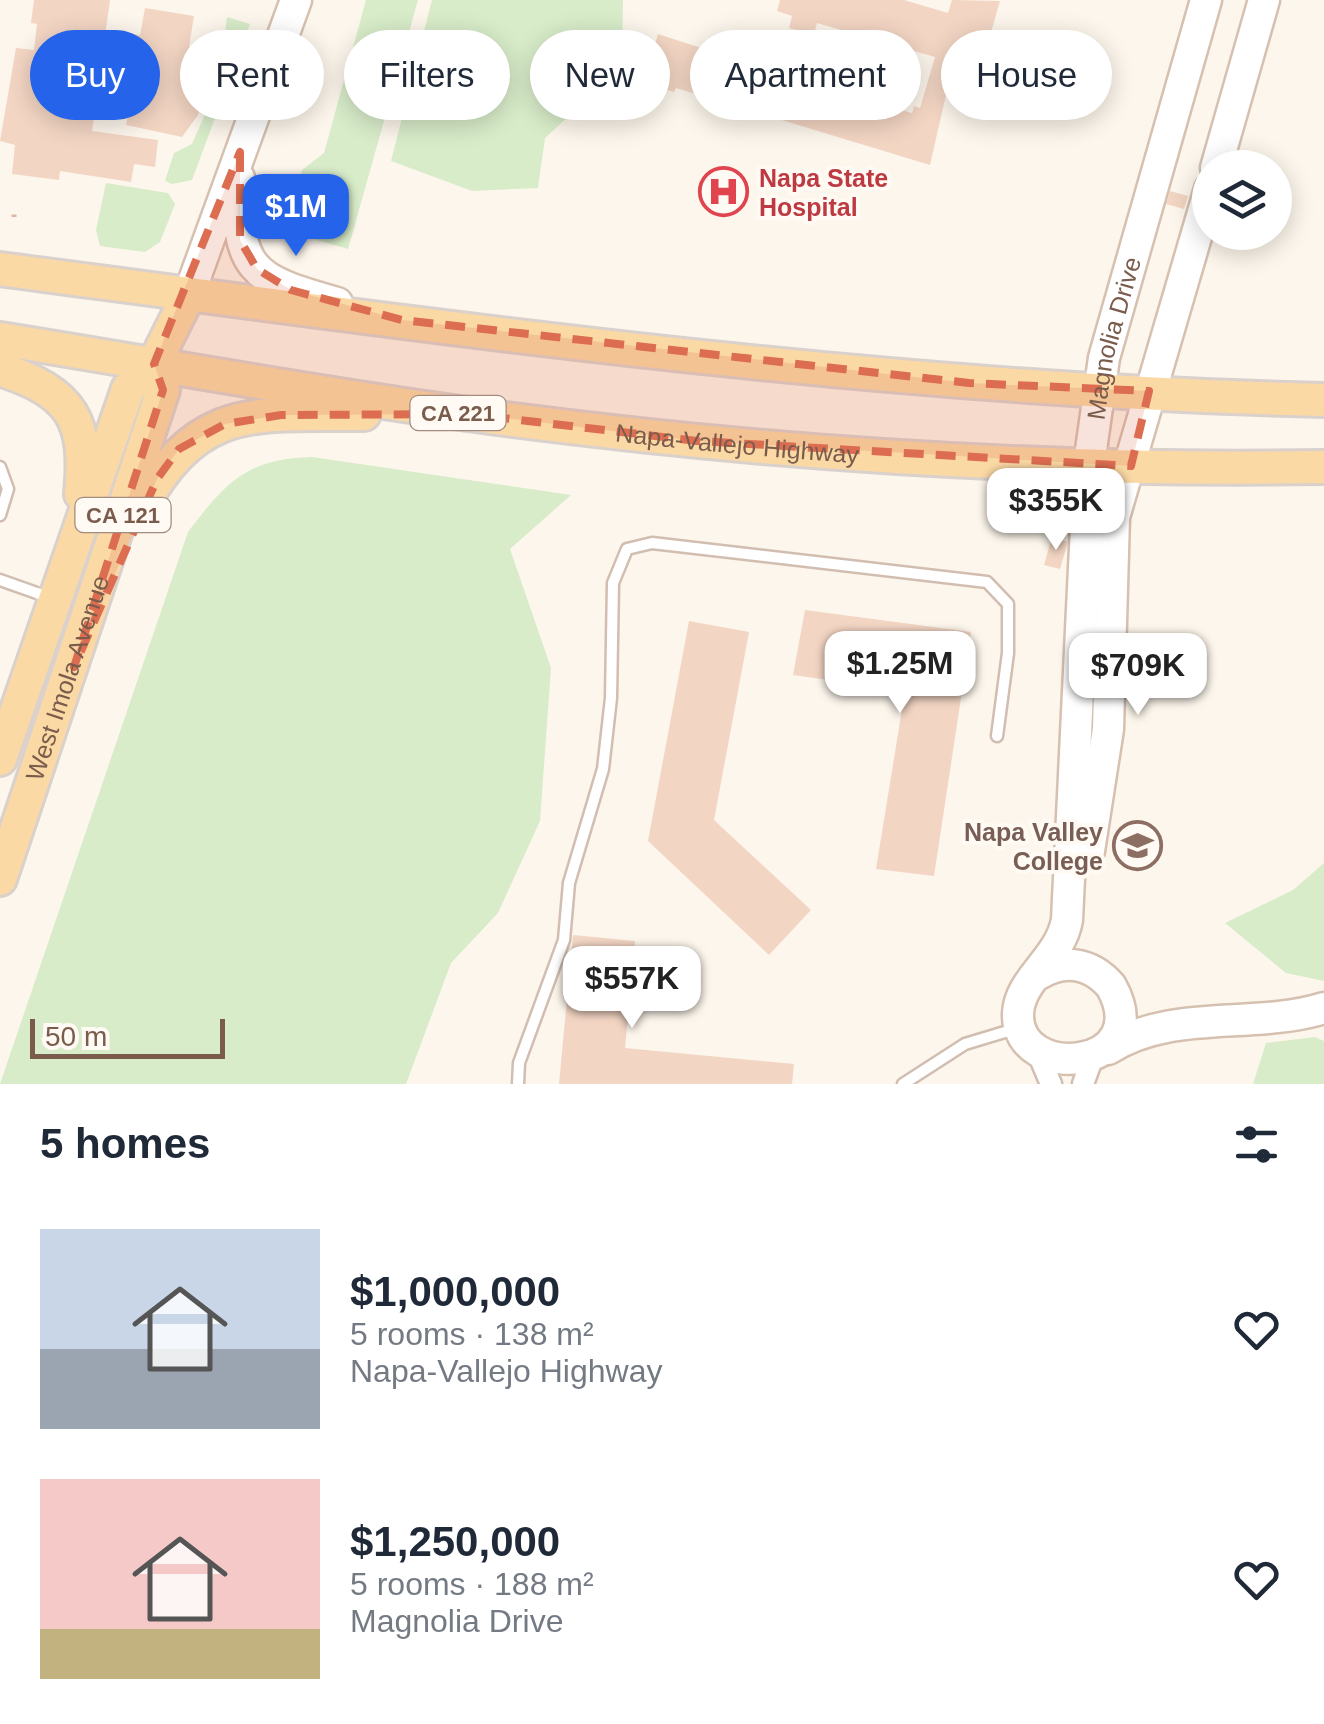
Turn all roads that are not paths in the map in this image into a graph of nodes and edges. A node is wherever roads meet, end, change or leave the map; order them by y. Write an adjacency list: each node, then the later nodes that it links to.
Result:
1 (296, 0): 5 (street)
2 (1206, 0): 6 (street, Magnolia Drive)
3 (1264, 0): 4 (street)
4 (1221, 150)
5 (240, 152): 10 (street); 11 (street)
6 (1139, 234): 7 (street); 15 (street, Magnolia Drive)
7 (1192, 249)
8 (1193, 250): 16 (street, Magnolia Drive)
9 (0, 269): 10 (main road)
10 (189, 294): 11 (main road); 13 (main road, West Imola Avenue / CA 121)
11 (402, 320): 15 (main road)
12 (0, 340): 13 (main road, CA 221)
13 (154, 364): 18 (main road, Napa-Vallejo Highway / CA 221); 24 (main road, West Imola Avenue); 27 (main road, West Imola Avenue / CA 121)
14 (0, 369): 24 (main road, CA 121)
15 (1100, 388): 16 (main road); 19 (street, Magnolia Drive)
16 (1149, 391): 17 (main road); 21 (street, Magnolia Drive)
17 (1324, 400)
18 (469, 414): 19 (main road, Napa-Vallejo Highway / CA 221); 27 (main road)
19 (1089, 464): 21 (main road, Napa-Vallejo Highway / CA 221); 32 (street, Magnolia Drive)
20 (0, 466): 23 (lane)
21 (1131, 466): 22 (main road, Napa-Vallejo Highway / CA 221); 33 (street, Magnolia Drive)
22 (1324, 467)
23 (0, 515)
24 (72, 551): 26 (main road, West Imola Avenue / CA 121)
25 (0, 580): 26 (lane)
26 (55, 600): 28 (main road, West Imola Avenue / CA 121)
27 (74, 667): 31 (main road, West Imola Avenue / CA 121)
28 (6, 721): 30 (main road, West Imola Avenue / CA 121)
29 (997, 736): 39 (lane)
30 (0, 758)
31 (0, 880)
32 (1038, 976): 33 (street); 36 (street, Magnolia Drive)
33 (1104, 979): 35 (street); 37 (street, Magnolia Drive)
34 (1324, 1008): 35 (street)
35 (1206, 1023): 37 (street)
36 (1019, 1027): 38 (street); 40 (lane)
37 (1094, 1065): 38 (street)
38 (1045, 1071)
39 (518, 1084)
40 (903, 1084)

